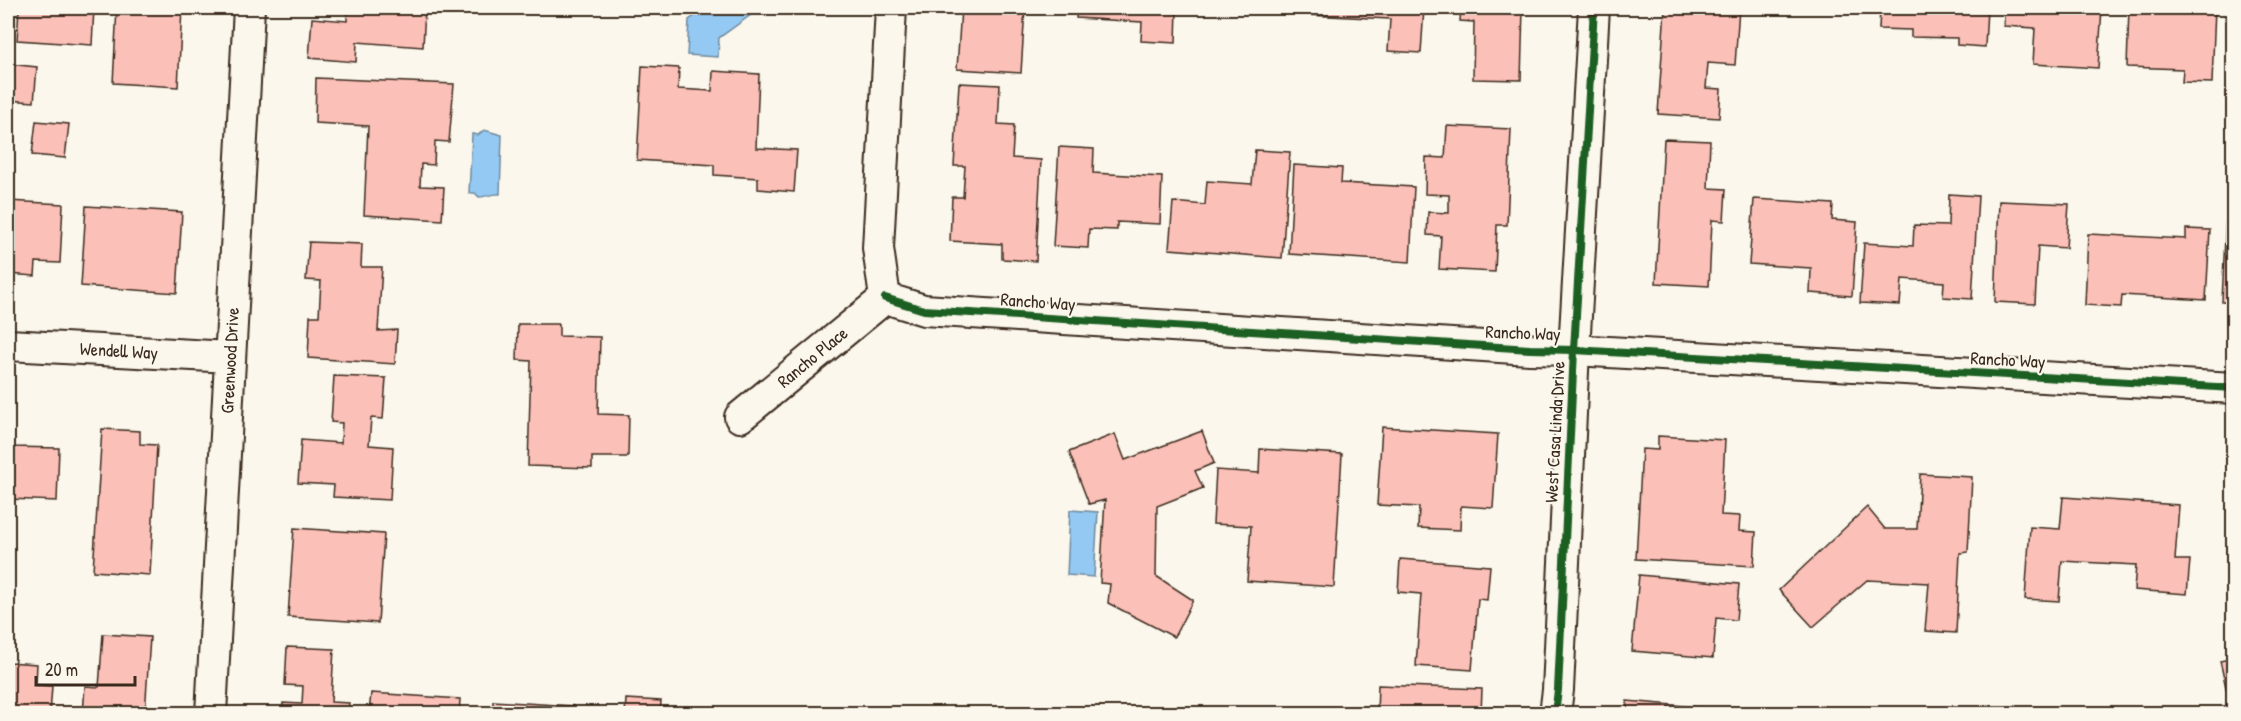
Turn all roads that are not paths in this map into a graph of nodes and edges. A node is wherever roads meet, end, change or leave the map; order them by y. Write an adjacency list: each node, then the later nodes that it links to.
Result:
1 (249, 8): 7 (street, Greenwood Drive)
2 (891, 8): 4 (street)
3 (1594, 8): 6 (street, West Casa Linda Drive)
4 (885, 298): 6 (street, Rancho Way); 9 (street, Rancho Place)
5 (8, 345): 7 (street, Wendell Way)
6 (1574, 350): 8 (street, Rancho Way); 11 (street, West Casa Linda Drive)
7 (230, 357): 10 (street, Greenwood Drive)
8 (2234, 388)
9 (740, 417)
10 (211, 714)
11 (1555, 714)

